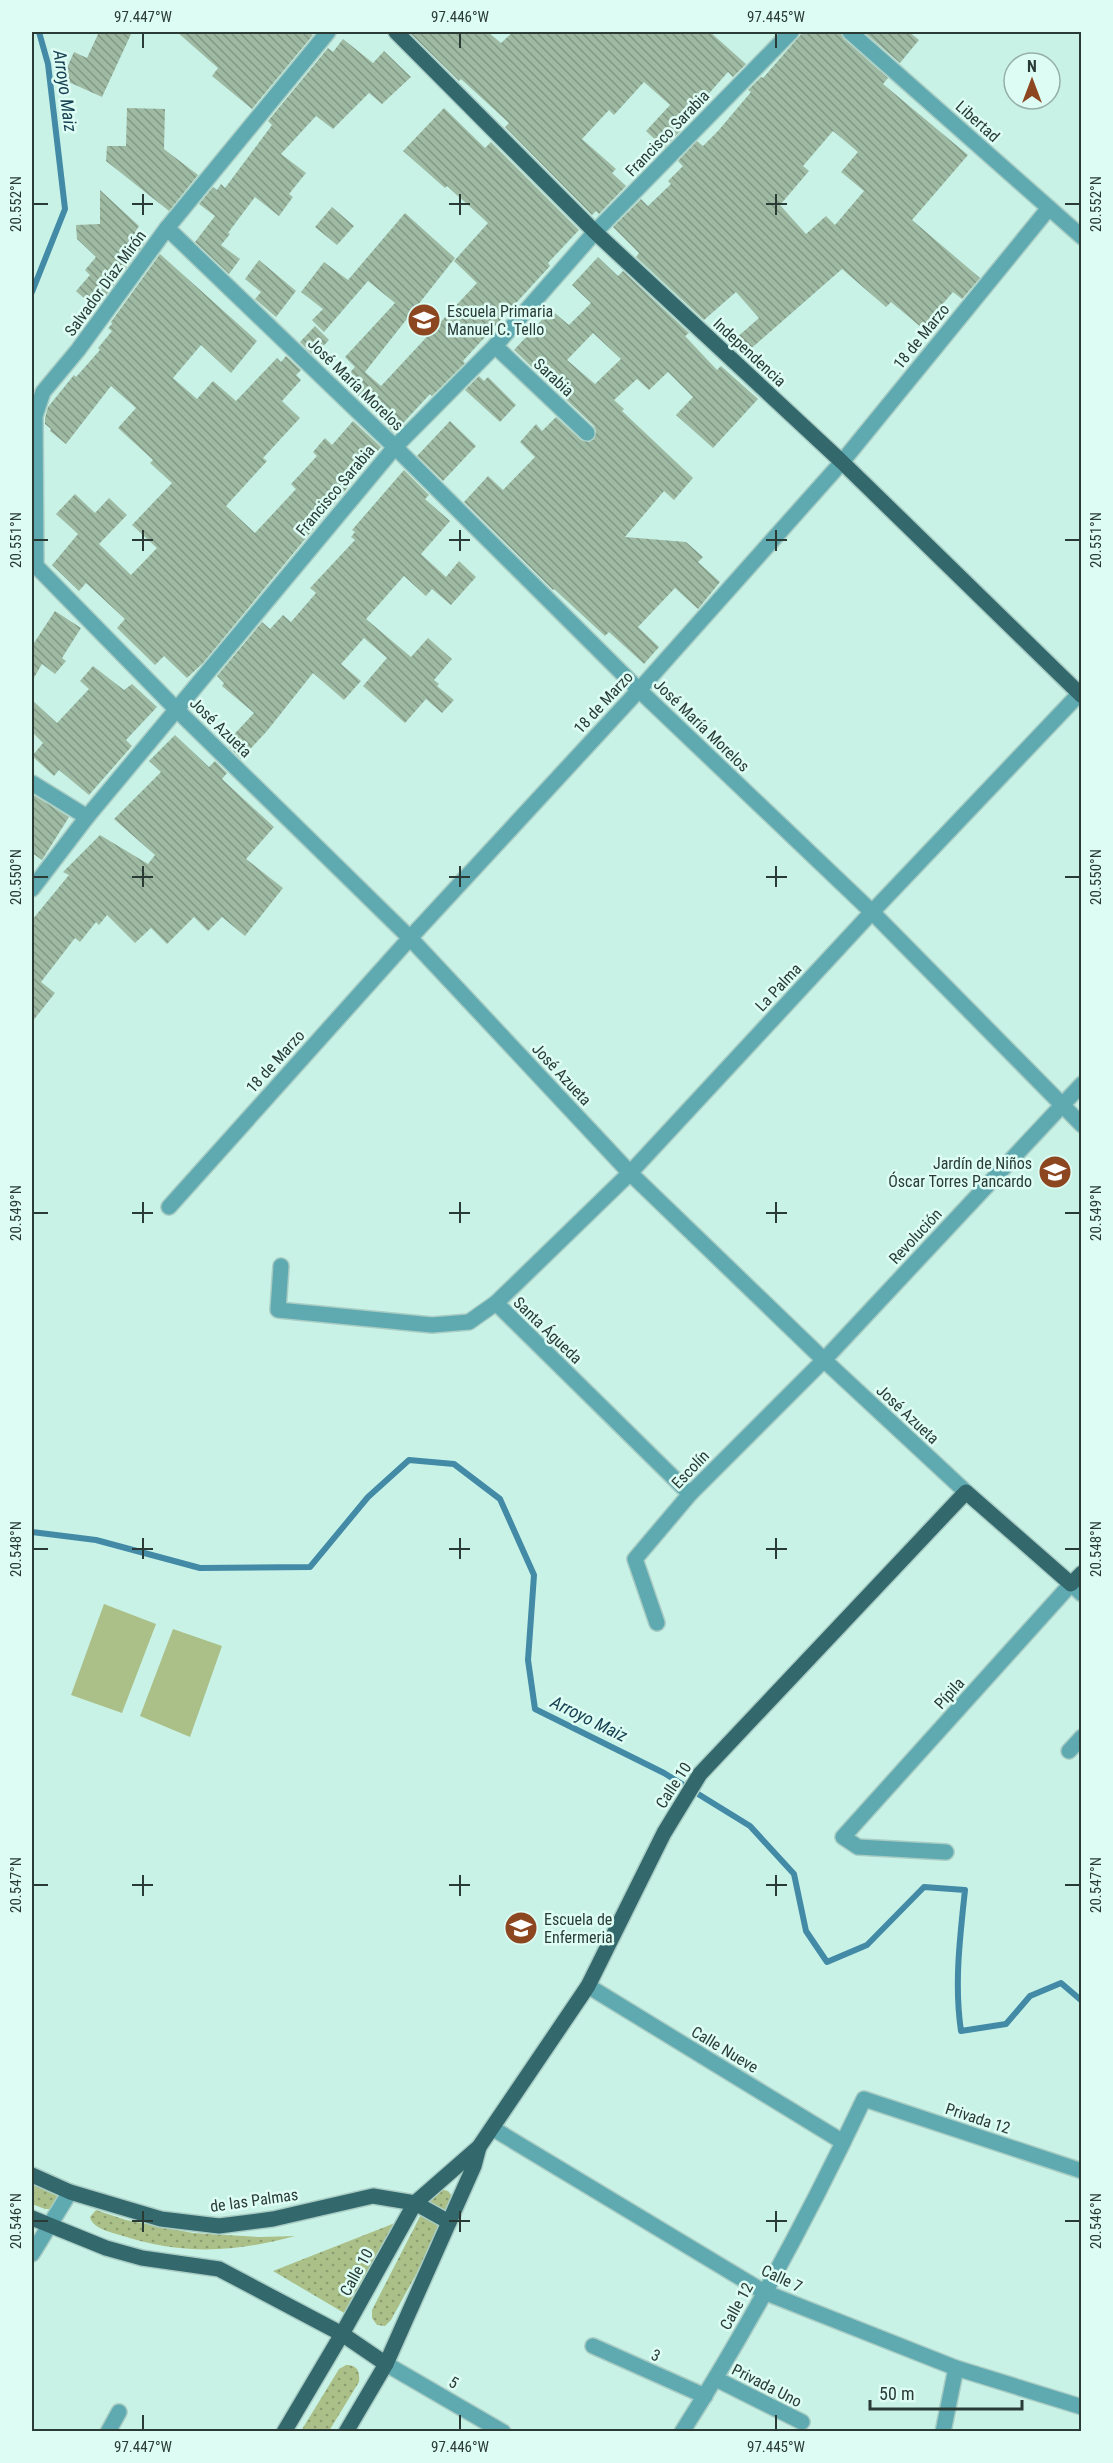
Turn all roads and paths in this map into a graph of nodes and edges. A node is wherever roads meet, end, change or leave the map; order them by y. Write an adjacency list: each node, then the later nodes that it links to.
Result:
1 (328, 32): 6 (street, Salvador Díaz Mirón)
2 (396, 32): 7 (main road, Independencia)
3 (791, 32): 7 (street, Francisco Sarabia)
4 (850, 32): 5 (street, Libertad)
5 (1049, 208): 8 (street, Libertad); 12 (street, 18 de Marzo)
6 (167, 228): 11 (street, José María Morelos); 13 (street, Salvador Díaz Mirón)
7 (595, 232): 9 (street, Francisco Sarabia); 12 (main road, Independencia)
8 (1082, 237)
9 (495, 346): 10 (street, Sarabia); 11 (street, Francisco Sarabia)
10 (588, 433)
11 (395, 447): 14 (street, José María Morelos); 16 (street, Francisco Sarabia)
12 (842, 462): 14 (street, 18 de Marzo); 15 (main road, Independencia)
13 (34, 565): 16 (street, José Azueta)
14 (639, 690): 20 (street, José María Morelos); 21 (street, 18 de Marzo)
15 (1081, 693): 20 (street, La Palma)
16 (177, 710): 18 (street, Francisco Sarabia); 21 (street, José Azueta)
17 (32, 783): 18 (street)
18 (87, 817): 19 (street, Francisco Sarabia)
19 (32, 889)
20 (872, 912): 23 (street, José María Morelos); 25 (street, La Palma)
21 (410, 938): 25 (street, José Azueta); 26 (street, 18 de Marzo)
22 (1082, 1084): 23 (street, Revolución)
23 (1061, 1106): 24 (street, José María Morelos); 29 (street, Revolución)
24 (1082, 1125)
25 (630, 1173): 28 (street, La Palma); 29 (street, José Azueta)
26 (169, 1207)
27 (281, 1266): 28 (street, Santa Águeda)
28 (496, 1303): 31 (street, Santa Águeda)
29 (824, 1360): 30 (street, José Azueta); 31 (street, Escolín)
30 (966, 1492): 32 (main road, José Azueta); 37 (main road, Calle 10)
31 (690, 1494): 33 (street, Escolín)
32 (1078, 1584): 36 (street, Pípila)
33 (657, 1623)
34 (1082, 1737): 35 (street)
35 (1070, 1751)
36 (946, 1852)
37 (588, 1986): 39 (main road, Calle 10); 40 (street, Calle Nueve)
38 (864, 2099): 40 (street, Calle 12); 42 (street, Privada 12)
39 (492, 2128): 41 (main road, Calle 10); 50 (street, Calle 7)
40 (843, 2142): 50 (street, Calle 12)
41 (479, 2147): 45 (main road, Calle 10); 47 (main road, Calle 10)
42 (1082, 2171)
43 (32, 2175): 44 (main road, de las Palmas)
44 (70, 2192): 45 (main road, de las Palmas); 48 (street)
45 (415, 2203): 47 (main road, de las Palmas); 51 (main road, Calle 10)
46 (32, 2218): 48 (main road)
47 (449, 2222): 53 (main road, Calle 10)
48 (48, 2225): 49 (street); 51 (main road)
49 (32, 2254)
50 (764, 2292): 54 (street, Calle 7); 55 (street, Calle 12)
51 (342, 2334): 53 (main road); 61 (main road, Calle 10)
52 (593, 2346): 56 (street, 3)
53 (386, 2364): 62 (main road, Calle 10); 63 (street, 5)
54 (956, 2368): 57 (street, Calle 7); 65 (street)
55 (716, 2379): 56 (street, Calle 12); 59 (street, Privada Uno)
56 (705, 2396): 64 (street, Calle 12)
57 (1082, 2407)
58 (119, 2412): 60 (street)
59 (802, 2422)
60 (108, 2432)
61 (284, 2432)
62 (346, 2432)
63 (503, 2432)
64 (682, 2432)
65 (943, 2432)

